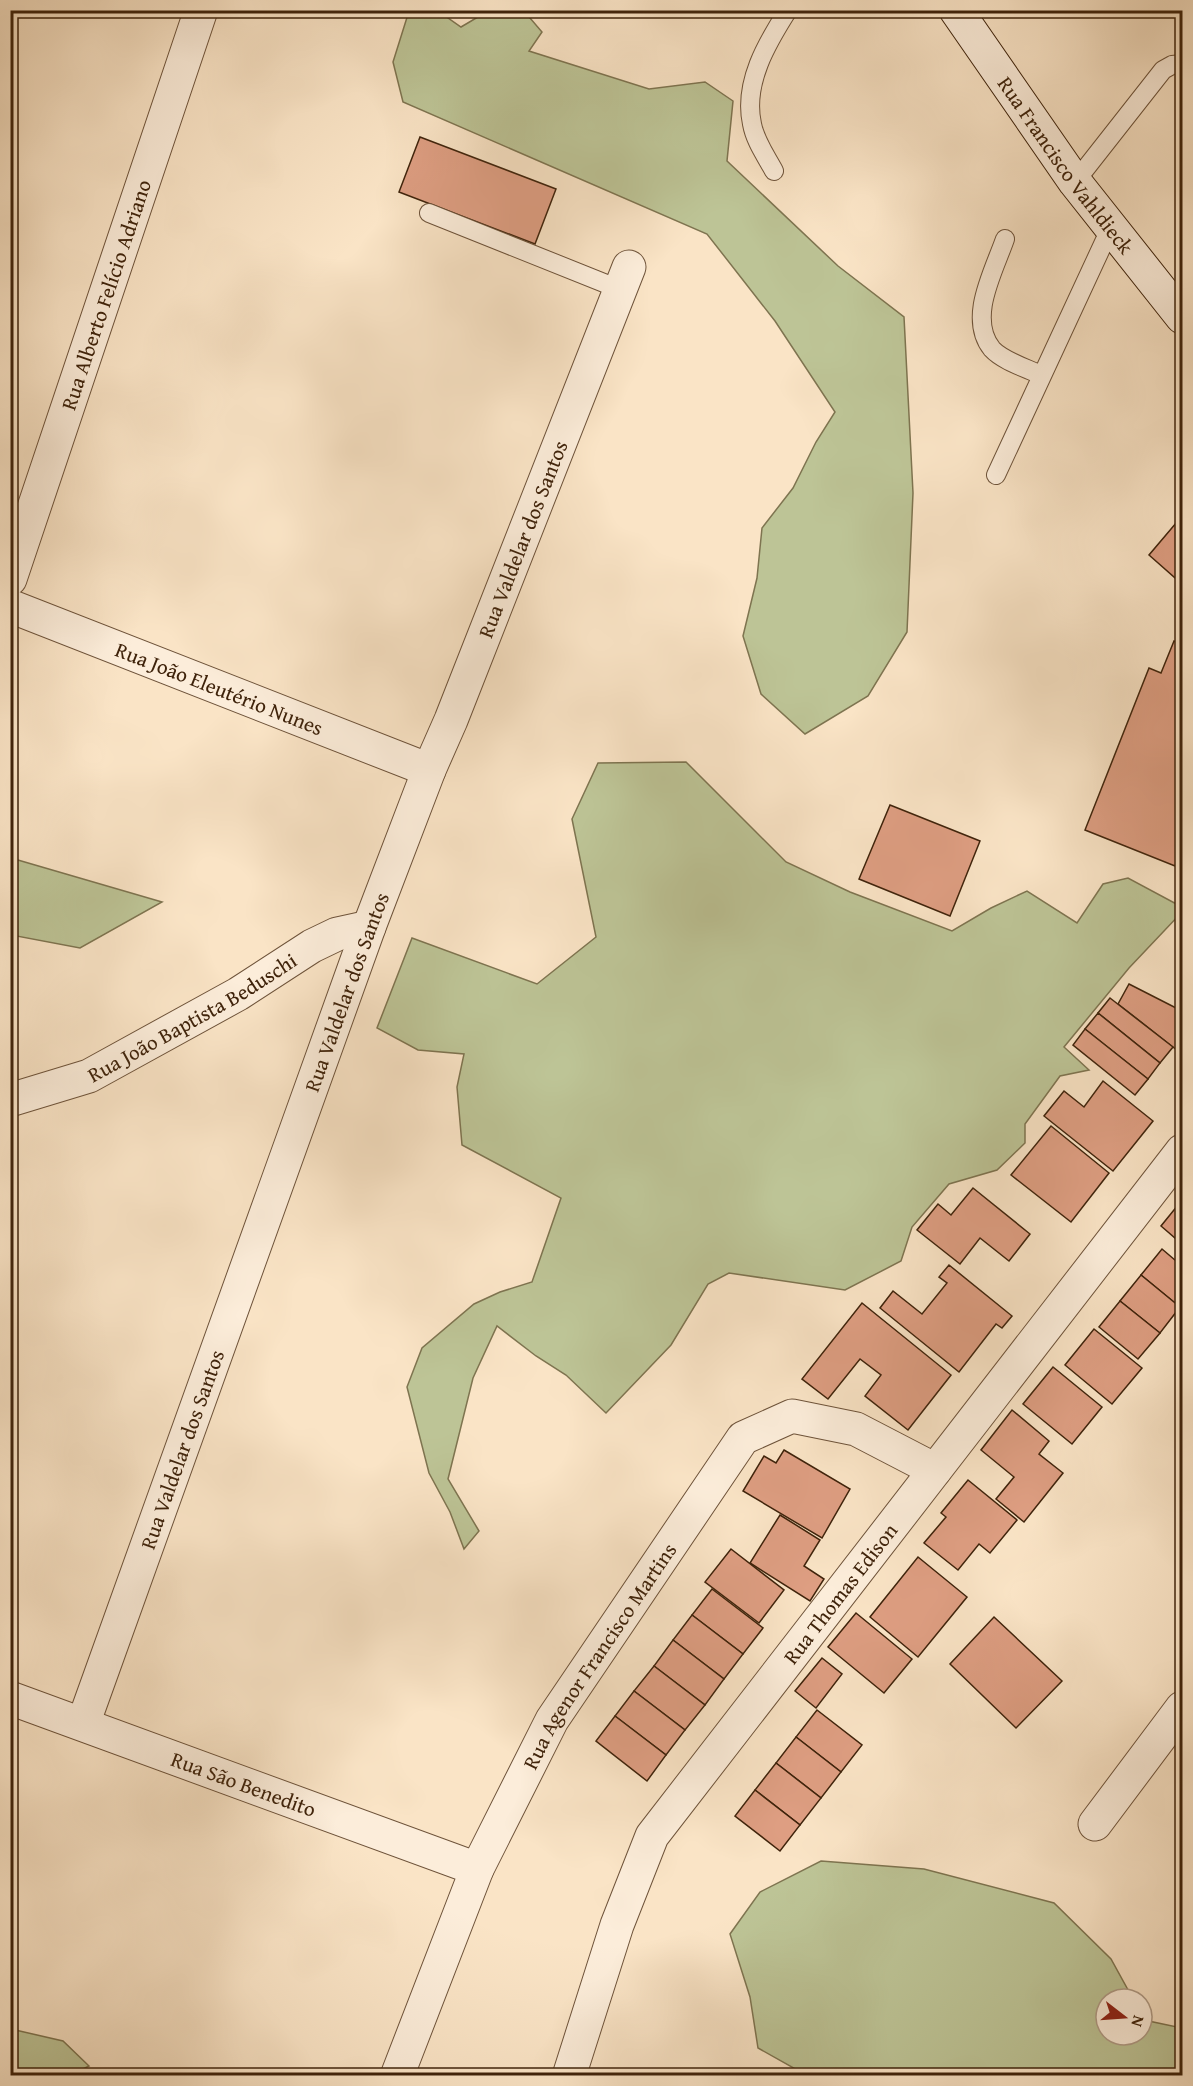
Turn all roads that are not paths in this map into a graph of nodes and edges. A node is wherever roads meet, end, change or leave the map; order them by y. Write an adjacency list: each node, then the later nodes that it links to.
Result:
1 (201, 10): 14 (street, Rua Alberto Felício Adriano)
2 (788, 10): 5 (lane)
3 (956, 10): 6 (street, Rua Francisco Vahldieck)
4 (1182, 64): 6 (lane)
5 (774, 171)
6 (1075, 182): 8 (street, Rua Francisco Vahldieck)
7 (429, 213): 10 (lane)
8 (1111, 227): 11 (street, Rua Francisco Vahldieck); 12 (lane)
9 (1005, 239): 12 (lane)
10 (624, 278): 16 (street, Rua Valdelar dos Santos)
11 (1182, 317)
12 (1041, 375): 13 (lane)
13 (996, 476)
14 (10, 579)
15 (10, 606): 16 (street, Rua João Eleutério Nunes)
16 (429, 770): 17 (street, Rua Valdelar dos Santos)
17 (369, 927): 18 (street, Rua João Baptista Beduschi); 23 (street, Rua Valdelar dos Santos)
18 (10, 1100)
19 (1182, 1151): 20 (street, Rua Thomas Edison)
20 (935, 1470): 25 (street, Rua Agenor Francisco Martins); 27 (street, Rua Thomas Edison)
21 (10, 1698): 23 (street, Rua São Benedito)
22 (1182, 1708): 24 (street)
23 (83, 1724): 25 (street, Rua São Benedito)
24 (1095, 1824)
25 (477, 1869): 26 (street, Rua Agenor Francisco Martins)
26 (397, 2076)
27 (569, 2076)

